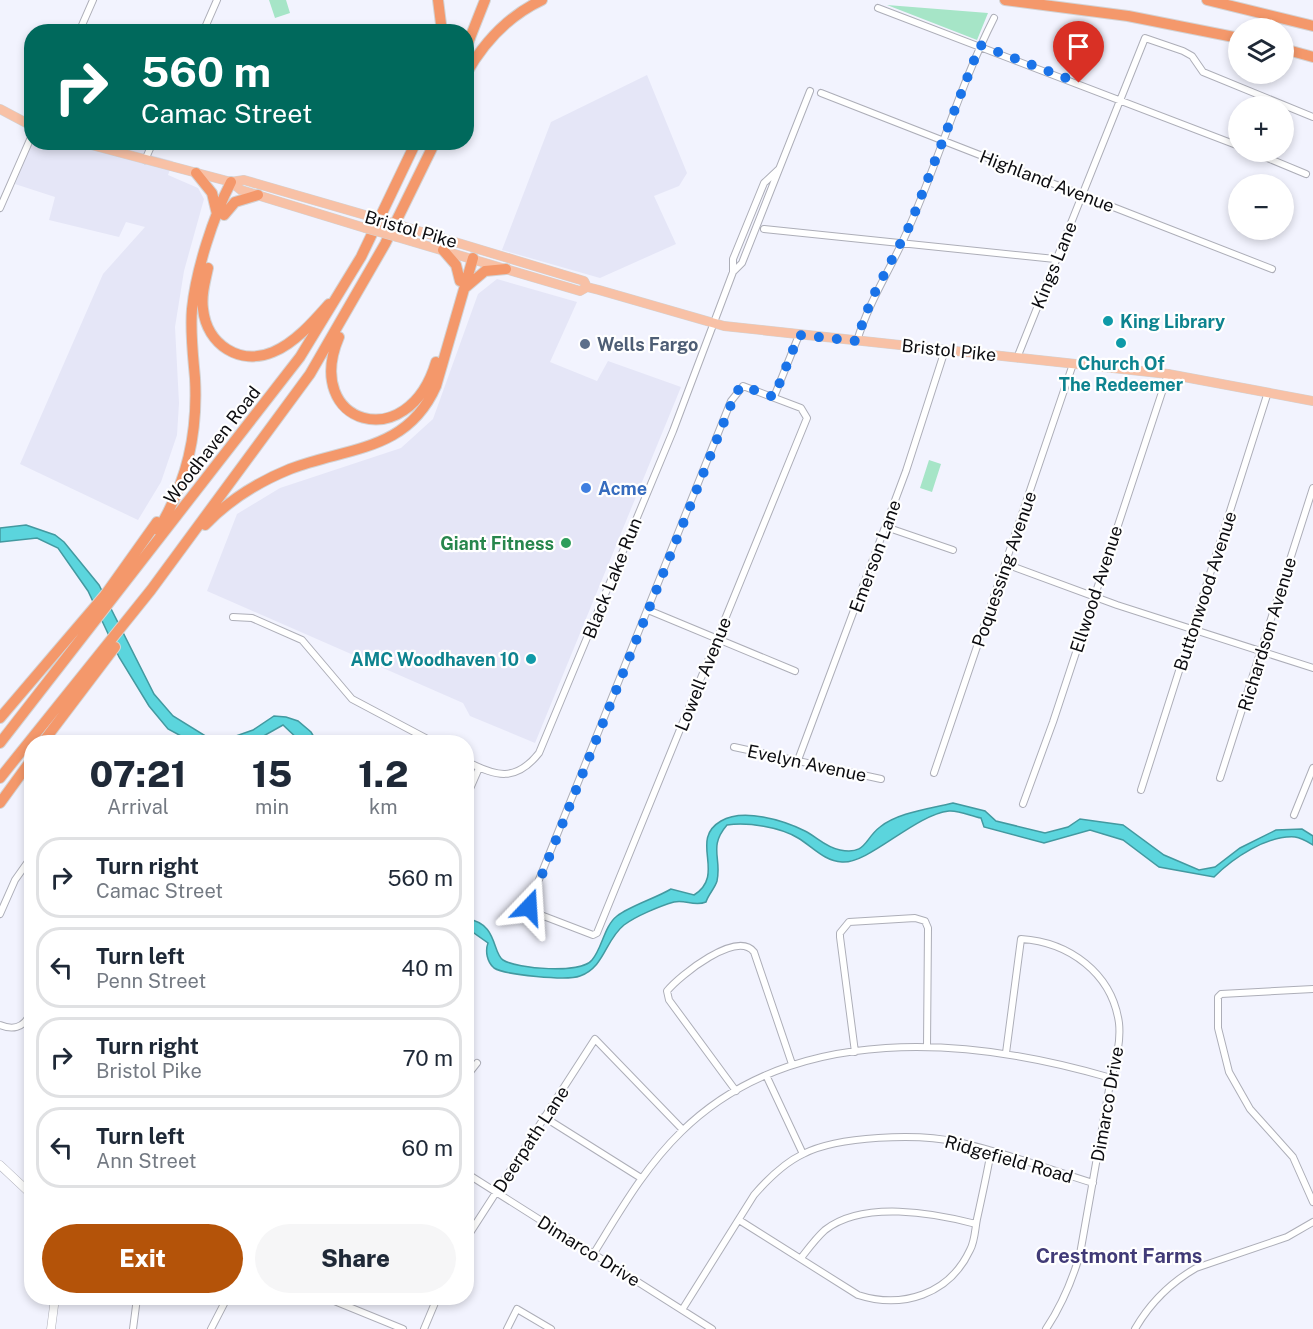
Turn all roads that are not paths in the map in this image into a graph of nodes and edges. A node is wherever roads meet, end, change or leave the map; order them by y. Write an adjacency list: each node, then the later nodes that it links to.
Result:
1 (93, 0): 11 (street)
2 (217, 0): 12 (street)
3 (438, 0): 13 (highway)
4 (477, 0): 14 (highway)
5 (485, 0): 16 (highway)
6 (542, 0): 21 (highway)
7 (1005, 0): 17 (highway)
8 (1208, 0): 15 (highway)
9 (878, 8): 18 (street)
10 (994, 18): 18 (street)
11 (82, 24)
12 (206, 24)
13 (441, 24)
14 (468, 24)
15 (1313, 26)
16 (474, 28)
17 (1228, 36)
18 (980, 45): 24 (street); 28 (street)
19 (1294, 52): 20 (highway)
20 (1313, 57)
21 (474, 62)
22 (810, 91): 38 (street)
23 (822, 93): 28 (street, Highland Avenue)
24 (1119, 98): 26 (street, Kings Lane); 29 (street); 42 (street, Kings Lane)
25 (0, 109): 27 (main road)
26 (1313, 117)
27 (24, 122)
28 (943, 140): 42 (street, Highland Avenue); 48 (street)
29 (1228, 142)
30 (25, 150): 45 (street)
31 (109, 150): 36 (main road, Bristol Pike)
32 (150, 150): 36 (street)
33 (413, 150): 55 (highway, Woodhaven Road)
34 (428, 150): 44 (highway)
35 (431, 150): 44 (highway)
36 (146, 160): 39 (main road, Bristol Pike)
37 (1277, 162): 40 (street)
38 (778, 170): 54 (street); 54 (street)
39 (196, 173): 41 (main road, Bristol Pike); 46 (highway)
40 (1306, 174)
41 (231, 182): 43 (main road, Bristol Pike); 46 (highway); 50 (main road, Bristol Pike, bridge)
42 (1082, 194): 51 (street, Kings Lane); 53 (street, Highland Avenue)
43 (258, 195): 46 (highway); 49 (main road, Bristol Pike, bridge)
44 (410, 196): 58 (highway, Woodhaven Road)
45 (0, 208)
46 (220, 215): 55 (highway); 69 (highway)
47 (764, 229): 48 (street)
48 (902, 243): 51 (street); 61 (street)
49 (443, 250): 50 (main road, Bristol Pike); 56 (highway)
50 (471, 254): 52 (main road, Bristol Pike); 56 (highway); 57 (main road, Bristol Pike)
51 (1055, 259): 63 (street, Kings Lane)
52 (506, 269): 56 (highway); 57 (main road, Bristol Pike)
53 (1272, 269)
54 (733, 272): 59 (street, Black Lake Run)
55 (347, 283): 75 (highway, Woodhaven Road)
56 (463, 284): 58 (highway); 70 (highway)
57 (587, 287): 59 (main road, Bristol Pike)
58 (359, 290): 76 (highway, Woodhaven Road)
59 (713, 324): 60 (main road, Bristol Pike); 98 (street, Black Lake Run)
60 (799, 335): 61 (main road, Bristol Pike); 67 (street)
61 (856, 341): 62 (main road, Bristol Pike)
62 (945, 350): 63 (main road, Bristol Pike); 72 (street, Emerson Lane)
63 (1017, 358): 64 (main road, Bristol Pike)
64 (1073, 363): 65 (main road, Bristol Pike); 74 (street, Poquessing Avenue)
65 (1168, 374): 66 (main road, Bristol Pike); 77 (street, Ellwood Avenue)
66 (1268, 392): 68 (main road, Bristol Pike); 82 (street, Buttonwood Avenue)
67 (774, 397): 79 (street); 84 (street, Lowell Avenue)
68 (1313, 401)
69 (195, 405): 75 (highway); 78 (highway)
70 (267, 479): 76 (highway); 83 (highway)
71 (1313, 488): 86 (street, Richardson Avenue)
72 (886, 527): 73 (street); 96 (street, Emerson Lane)
73 (953, 550)
74 (1006, 564): 77 (street); 101 (street, Poquessing Avenue)
75 (130, 573): 78 (highway, Woodhaven Road)
76 (151, 590): 83 (highway, Woodhaven Road)
77 (1093, 595): 82 (street); 108 (street, Ellwood Avenue)
78 (108, 598): 80 (highway, Woodhaven Road)
79 (648, 610): 84 (street); 84 (street, Lowell Avenue)
80 (94, 615): 89 (highway); 93 (highway, Woodhaven Road)
81 (233, 616): 92 (street)
82 (1193, 628): 86 (street); 106 (street, Buttonwood Avenue)
83 (125, 629): 85 (highway, Woodhaven Road)
84 (718, 639): 88 (street)
85 (111, 647): 90 (highway, Woodhaven Road); 91 (highway)
86 (1262, 651): 87 (street); 104 (street, Richardson Avenue)
87 (1313, 668)
88 (795, 671)
89 (0, 718)
90 (36, 735)
91 (48, 735)
92 (421, 735)
93 (2, 740)
94 (734, 747): 96 (street, Evelyn Avenue)
95 (24, 750): 102 (highway, Woodhaven Road)
96 (798, 760): 103 (street, Evelyn Avenue)
97 (474, 765): 98 (street, Black Lake Run)
98 (479, 768): 105 (street)
99 (1313, 768): 109 (street)
100 (24, 770): 107 (highway)
101 (934, 773)
102 (0, 778)
103 (881, 778)
104 (1220, 778)
105 (474, 780)
106 (1141, 790)
107 (0, 803)
108 (1023, 804)
109 (1293, 815)
110 (24, 867): 111 (street)
111 (0, 914)
112 (1313, 989): 134 (street)
113 (24, 1024): 114 (street)
114 (0, 1025)
115 (927, 1047): 116 (street); 116 (street); 117 (street)
116 (855, 1052): 119 (street)
117 (1006, 1053): 122 (street); 122 (street, Dimarco Drive)
118 (477, 1063): 120 (street)
119 (792, 1064): 121 (street); 123 (street)
120 (474, 1067)
121 (766, 1076): 123 (street); 127 (street)
122 (1111, 1078): 131 (street, Dimarco Drive)
123 (736, 1091): 125 (street)
124 (544, 1117): 125 (street, Deerpath Lane); 130 (street); 133 (street, Deerpath Lane)
125 (682, 1130): 130 (street)
126 (991, 1151): 127 (street, Ridgefield Road); 131 (street, Ridgefield Road); 137 (street)
127 (804, 1154): 135 (street, Ridgefield Road)
128 (0, 1165): 132 (street)
129 (474, 1178): 133 (street, Dimarco Drive)
130 (641, 1178): 139 (street)
131 (1093, 1183): 155 (street, Dimarco Drive)
132 (24, 1187)
133 (496, 1193): 138 (street, Deerpath Lane); 139 (street, Dimarco Drive)
134 (1313, 1202)
135 (739, 1220): 140 (street); 146 (street, Ridgefield Road)
136 (1313, 1222): 156 (street)
137 (976, 1224): 140 (street); 140 (street)
138 (474, 1227)
139 (594, 1253): 146 (street, Dimarco Drive)
140 (801, 1258)
141 (55, 1305): 147 (street)
142 (136, 1305): 148 (street)
143 (223, 1305): 149 (street)
144 (344, 1305): 150 (street)
145 (434, 1305): 151 (street)
146 (682, 1310): 154 (street, Dimarco Drive)
147 (51, 1329)
148 (133, 1329)
149 (211, 1329)
150 (403, 1329)
151 (424, 1329)
152 (507, 1329): 153 (street)
153 (551, 1329)
154 (712, 1329)
155 (1046, 1329)
156 (1135, 1329)

